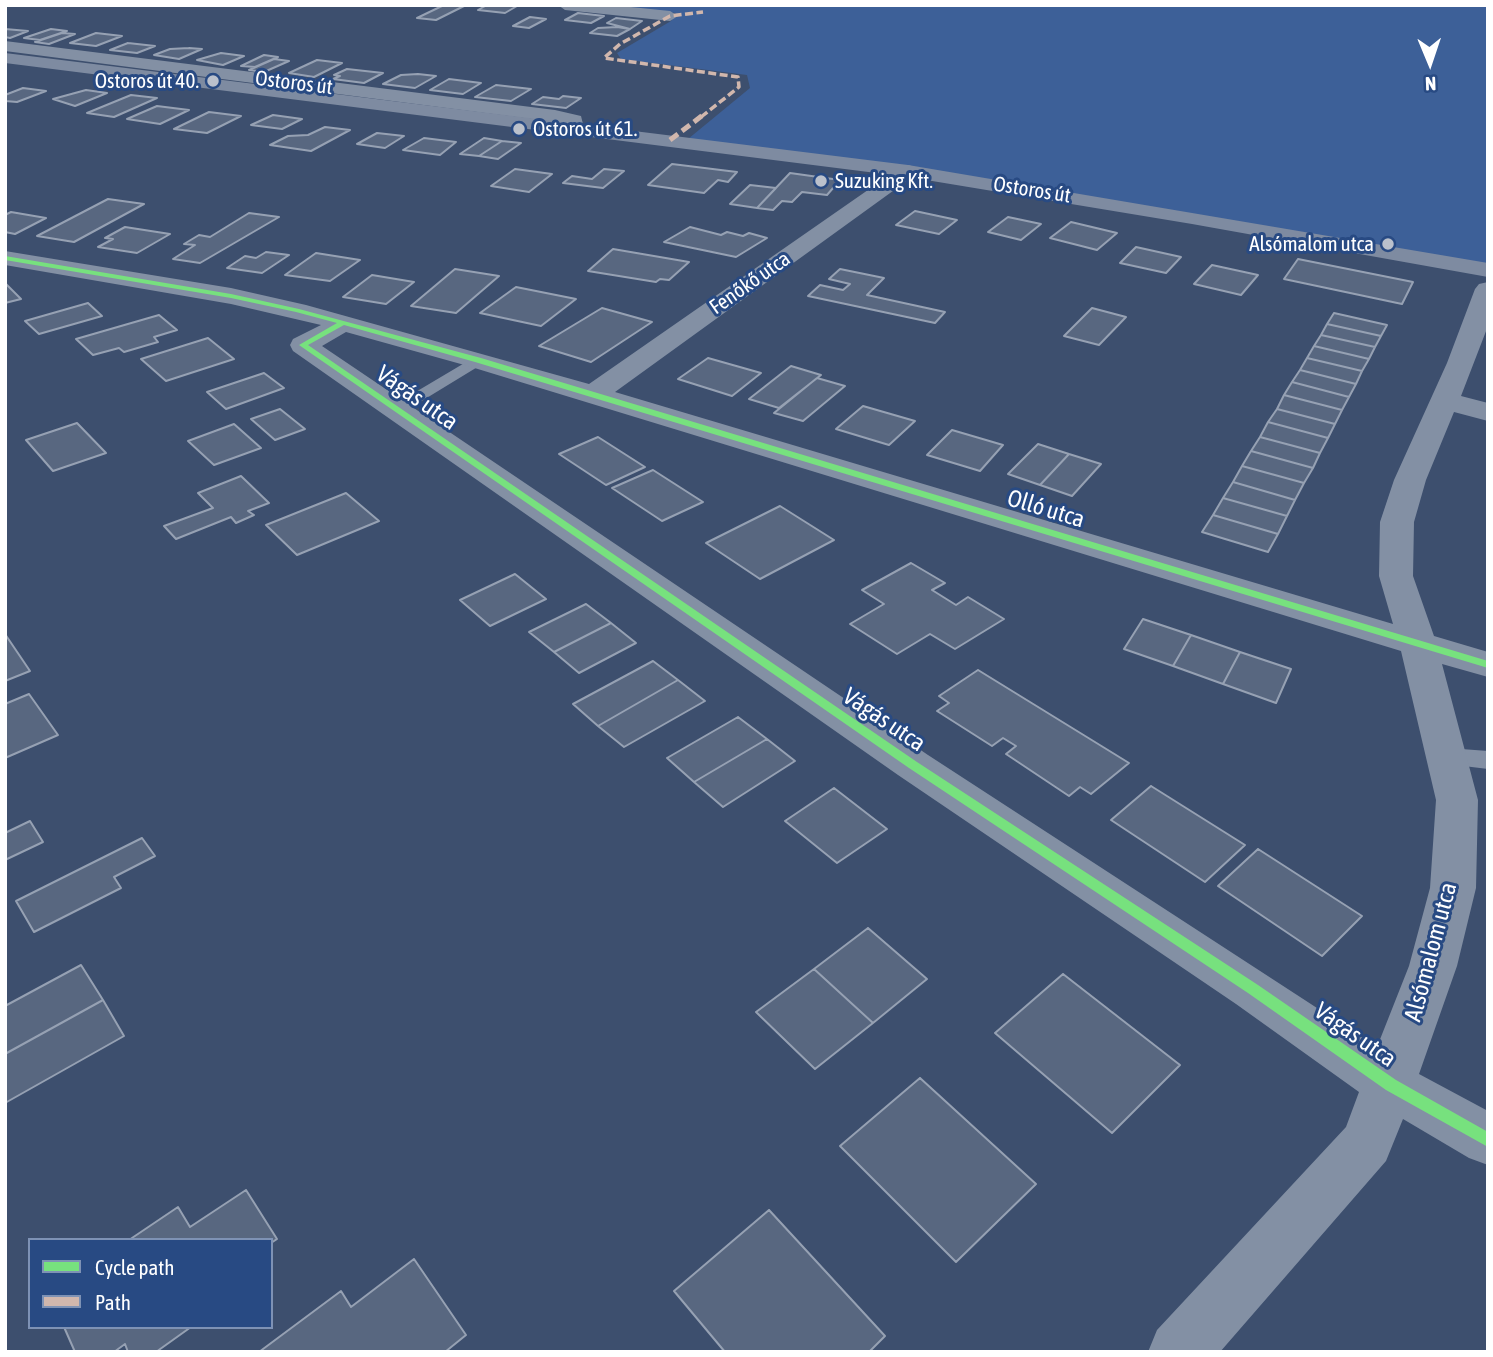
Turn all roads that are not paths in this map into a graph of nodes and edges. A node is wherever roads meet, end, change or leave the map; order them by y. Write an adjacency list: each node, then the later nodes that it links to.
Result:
1 (565, 5): 2 (street)
2 (670, 16)
3 (5, 46): 4 (street, Ostoros út)
4 (75, 55): 6 (street); 7 (street, Ostoros út)
5 (5, 58): 6 (main road, Ostoros út)
6 (51, 64): 9 (main road, Ostoros út)
7 (177, 68): 9 (street); 11 (street, Ostoros út)
8 (5, 72): 10 (street, Ostoros út)
9 (155, 77): 10 (main road, Ostoros út)
10 (456, 114): 11 (main road, Ostoros út)
11 (574, 128): 12 (main road, Ostoros út)
12 (908, 172): 14 (main road, Ostoros út); 18 (street, Fenőkő utca)
13 (5, 258): 16 (street, Vágás utca)
14 (1488, 270)
15 (1488, 289): 19 (street, Alsómalom utca)
16 (343, 323): 17 (street, Vágás utca); 20 (street, Vágás utca)
17 (478, 360): 18 (street, Vágás utca); 20 (lane)
18 (593, 395): 22 (street, Olló utca)
19 (1445, 401): 21 (street); 22 (street, Alsómalom utca)
20 (396, 409): 25 (street, Vágás utca)
21 (1488, 412)
22 (1418, 643): 23 (street, Olló utca); 24 (street, Alsómalom utca)
23 (1488, 665)
24 (1468, 759): 25 (street, Alsómalom utca)
25 (1391, 1085): 26 (street, Vágás utca); 27 (street, Alsómalom utca)
26 (1488, 1140)
27 (1179, 1352)

